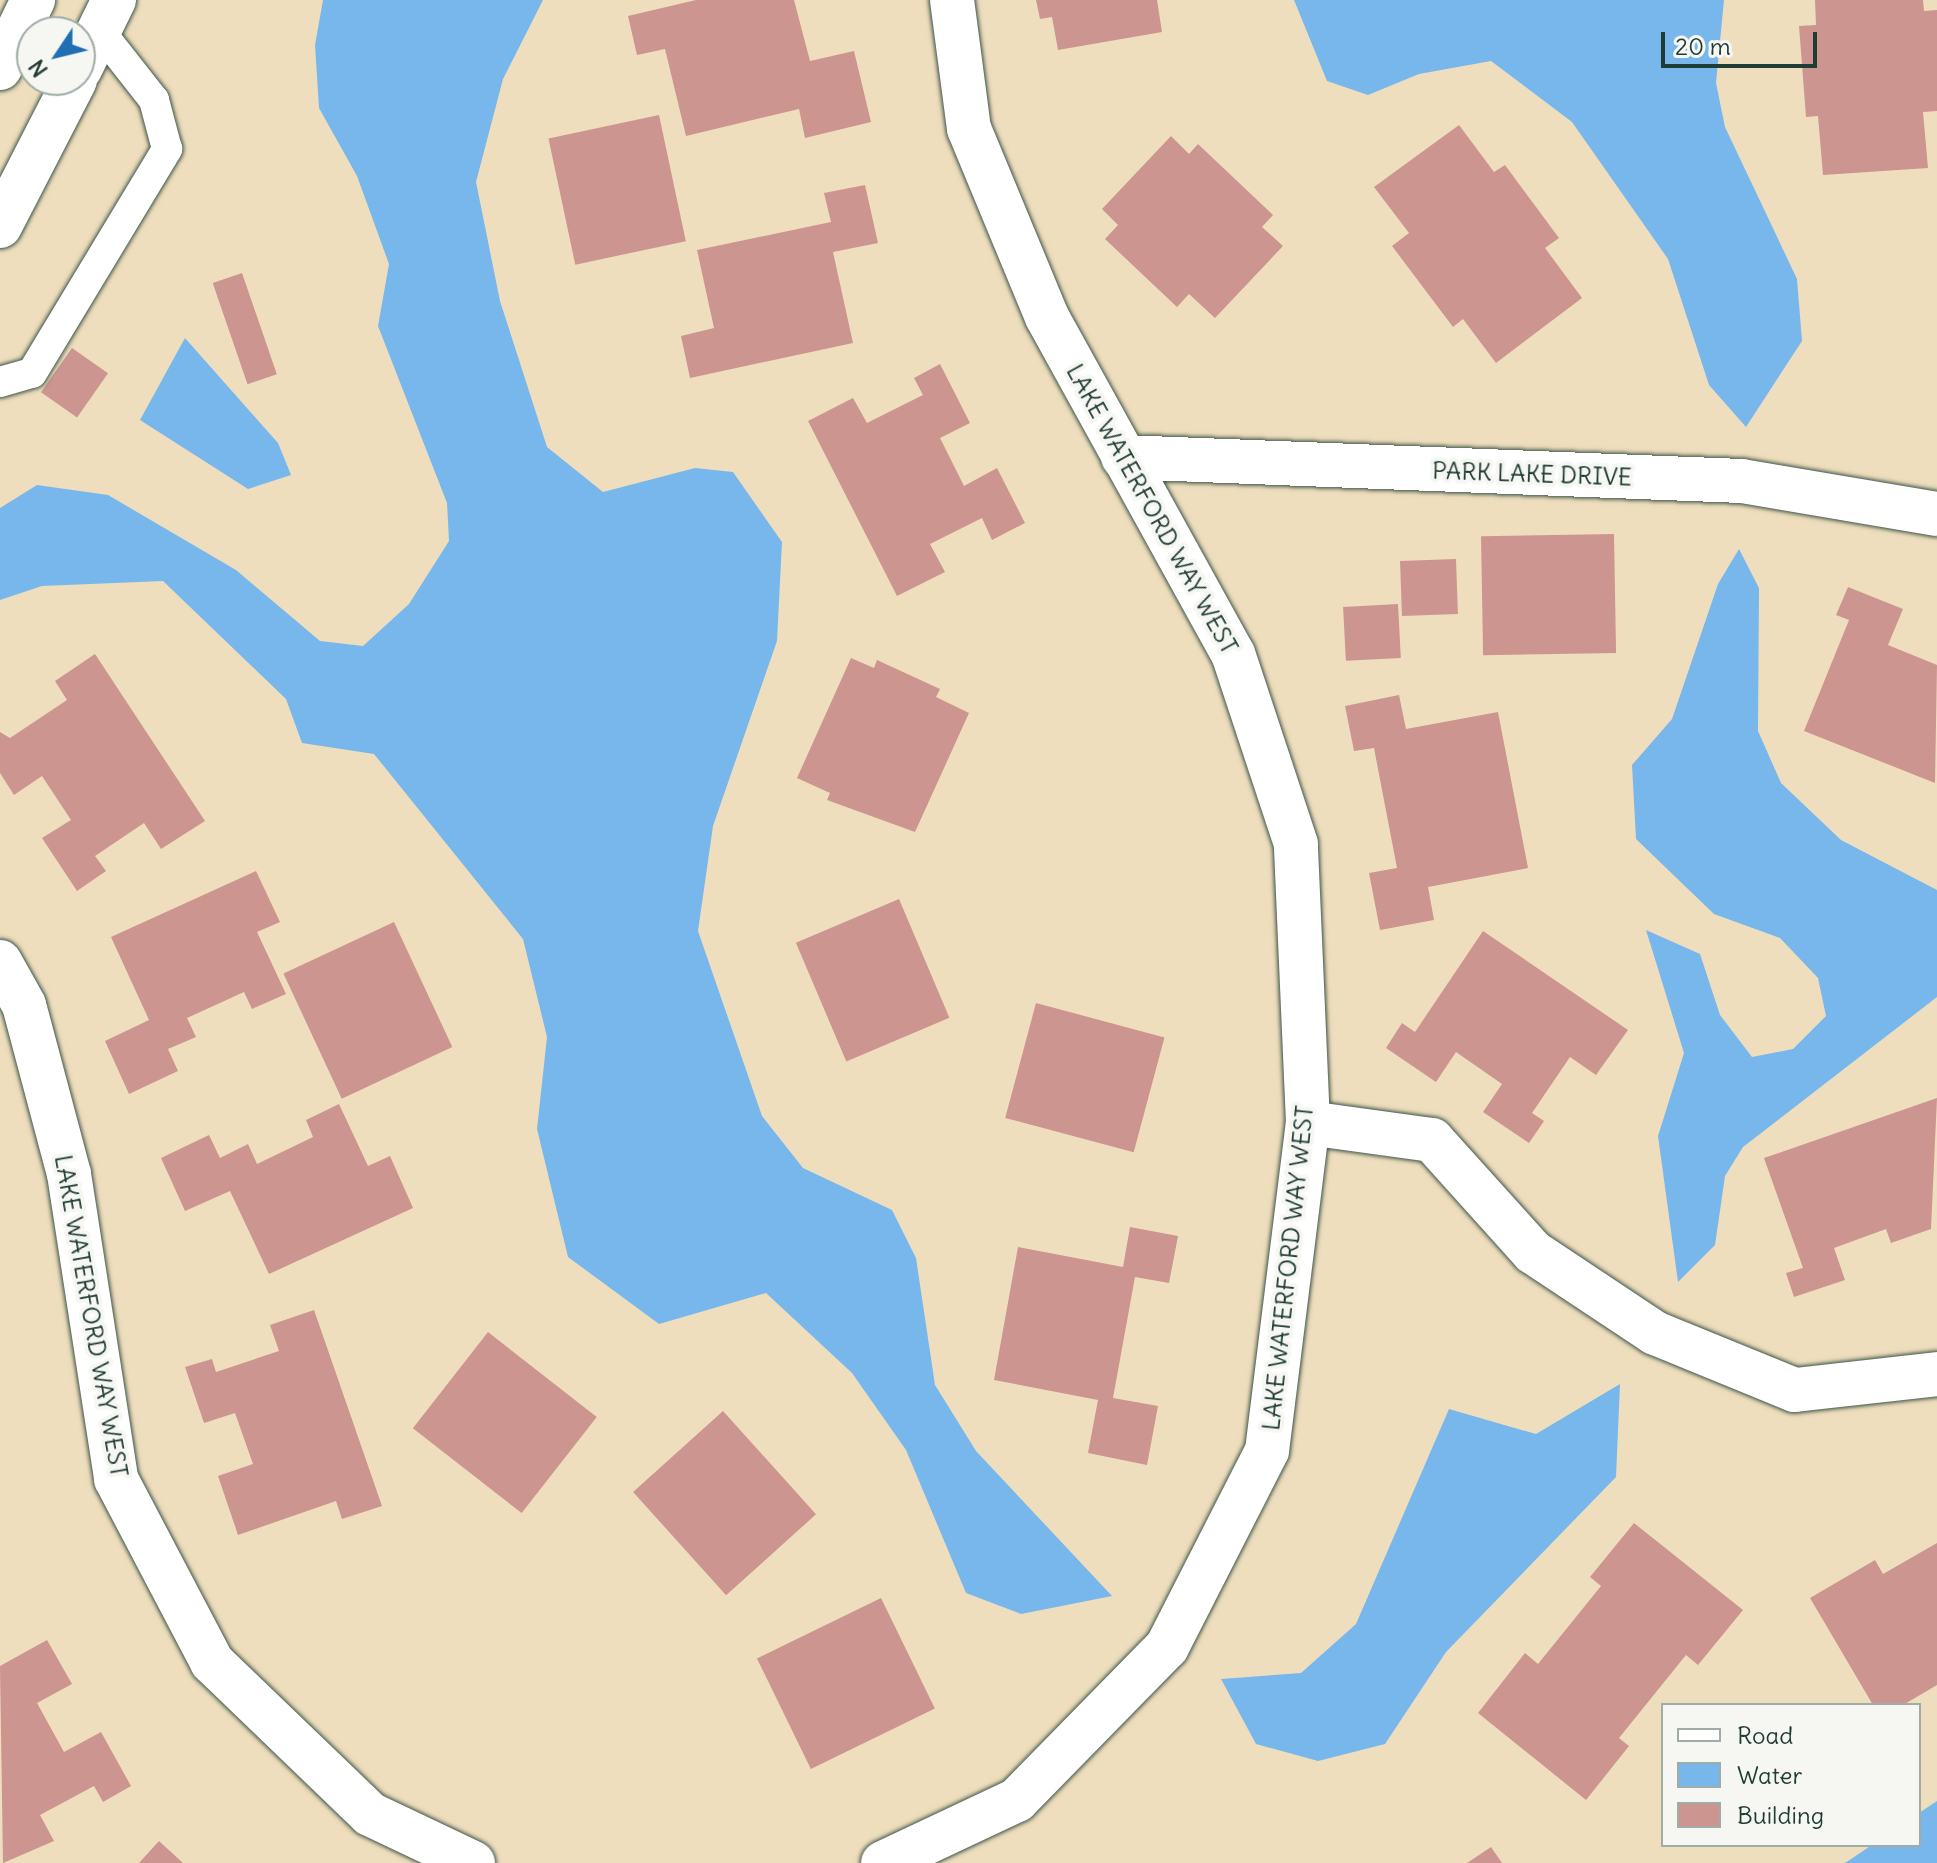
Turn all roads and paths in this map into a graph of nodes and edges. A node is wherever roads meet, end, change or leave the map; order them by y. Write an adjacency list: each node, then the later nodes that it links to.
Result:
1 (33, 0): 5 (street)
2 (952, 0): 9 (street, LAKE WATERFORD WAY WEST)
3 (106, 15): 4 (street); 8 (lane)
4 (96, 36)
5 (0, 68)
6 (67, 96): 7 (street)
7 (0, 226)
8 (0, 382)
9 (1123, 457): 10 (street, PARK LAKE DRIVE); 12 (street, LAKE WATERFORD WAY WEST)
10 (1937, 514)
11 (0, 962): 14 (street, LAKE WATERFORD WAY WEST)
12 (1308, 1123): 13 (street); 15 (street, LAKE WATERFORD WAY WEST)
13 (1937, 1374)
14 (473, 1863)
15 (883, 1863)

